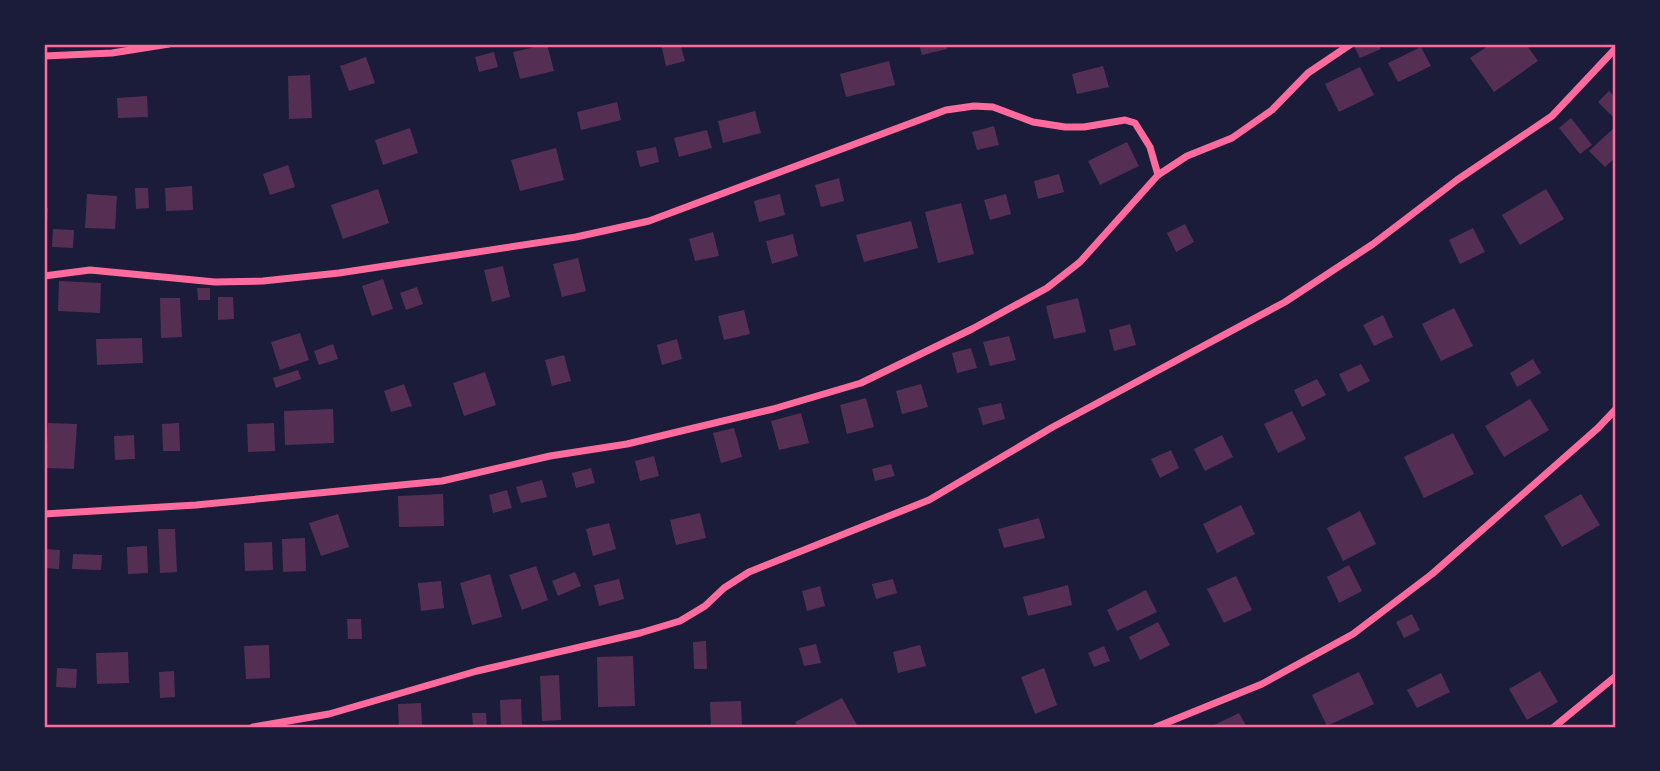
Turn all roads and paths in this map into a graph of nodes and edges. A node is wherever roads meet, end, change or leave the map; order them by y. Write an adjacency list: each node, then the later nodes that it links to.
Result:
1 (169, 44): 4 (street)
2 (1351, 44): 5 (street)
3 (1616, 48): 10 (street)
4 (44, 56)
5 (1158, 176): 6 (street); 8 (street)
6 (44, 276)
7 (1616, 409): 11 (street)
8 (44, 514)
9 (1616, 676): 12 (street)
10 (253, 727)
11 (1156, 727)
12 (1554, 727)

